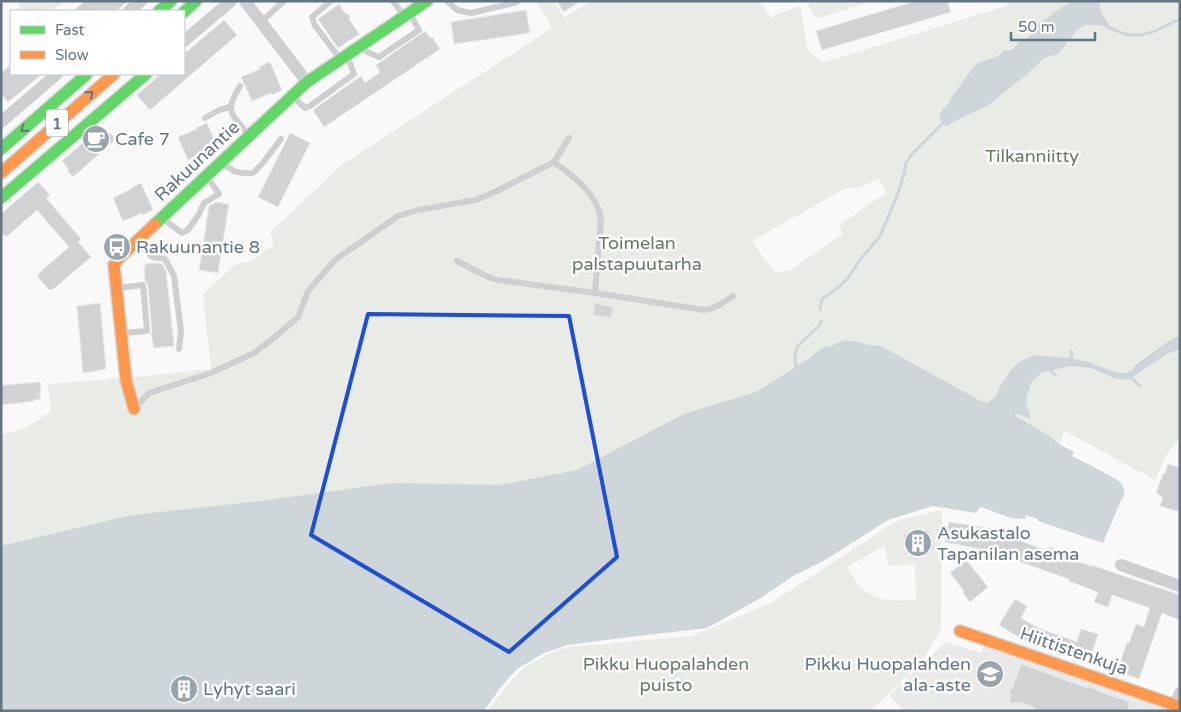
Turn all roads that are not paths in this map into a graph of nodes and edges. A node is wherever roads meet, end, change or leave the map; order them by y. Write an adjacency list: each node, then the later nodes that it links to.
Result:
1 (141, 1): 12 (street)
2 (171, 1): 13 (street)
3 (196, 1): 14 (street)
4 (230, 1): 17 (street)
5 (245, 1): 16 (street)
6 (284, 1): 16 (lane)
7 (331, 1): 19 (lane)
8 (393, 1): 15 (lane)
9 (427, 1): 15 (street, Rakuunantie)
10 (447, 1): 11 (lane)
11 (518, 1)
12 (130, 10)
13 (160, 10)
14 (185, 11)
15 (407, 15): 18 (street, Rakuunantie); 18 (lane)
16 (261, 22): 24 (street)
17 (185, 40)
18 (362, 45): 19 (street, Rakuunantie)
19 (343, 58): 24 (street, Rakuunantie); 26 (lane)
20 (56, 75): 29 (street)
21 (86, 75): 33 (street, 1, one-way to 33)
22 (113, 75): 36 (street, 1, one-way to 22)
23 (145, 75): 38 (street)
24 (308, 82): 26 (street, Rakuunantie)
25 (240, 86): 27 (lane)
26 (292, 96): 30 (street, Rakuunantie)
27 (230, 107): 28 (lane); 30 (lane)
28 (205, 118)
29 (1, 122)
30 (250, 136): 34 (street, Rakuunantie)
31 (281, 138): 34 (lane)
32 (569, 138): 35 (lane)
33 (1, 149)
34 (221, 162): 37 (street, Rakuunantie)
35 (554, 162): 43 (lane); 47 (lane)
36 (1, 173)
37 (206, 176): 39 (street, Rakuunantie); 39 (lane)
38 (1, 198)
39 (162, 218): 40 (street, Rakuunantie)
40 (135, 243): 42 (street, Rakuunantie); 46 (lane)
41 (457, 261): 43 (lane)
42 (117, 288): 45 (street, Rakuunantie); 45 (lane)
43 (595, 293): 44 (lane)
44 (733, 296)
45 (122, 334): 47 (street, Rakuunantie)
46 (179, 349)
47 (134, 409)
48 (1121, 565): 49 (street)
49 (1180, 586)
50 (960, 631): 51 (street, Hiittistenkuja)
51 (1177, 704)

